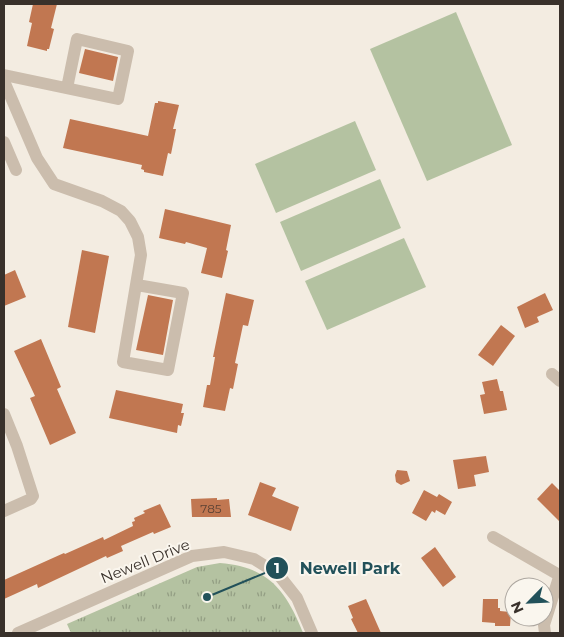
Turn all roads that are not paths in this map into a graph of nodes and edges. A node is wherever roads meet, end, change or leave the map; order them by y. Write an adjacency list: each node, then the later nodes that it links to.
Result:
1 (4, 75): 3 (street)
2 (4, 81): 6 (street)
3 (67, 88): 3 (street)
4 (4, 142): 5 (street)
5 (16, 170)
6 (137, 284): 6 (street)
7 (4, 414): 8 (street)
8 (4, 511)
9 (492, 537): 10 (street)
10 (560, 574): 13 (street)
11 (18, 633): 12 (street, Newell Drive)
12 (312, 633)
13 (545, 633)

